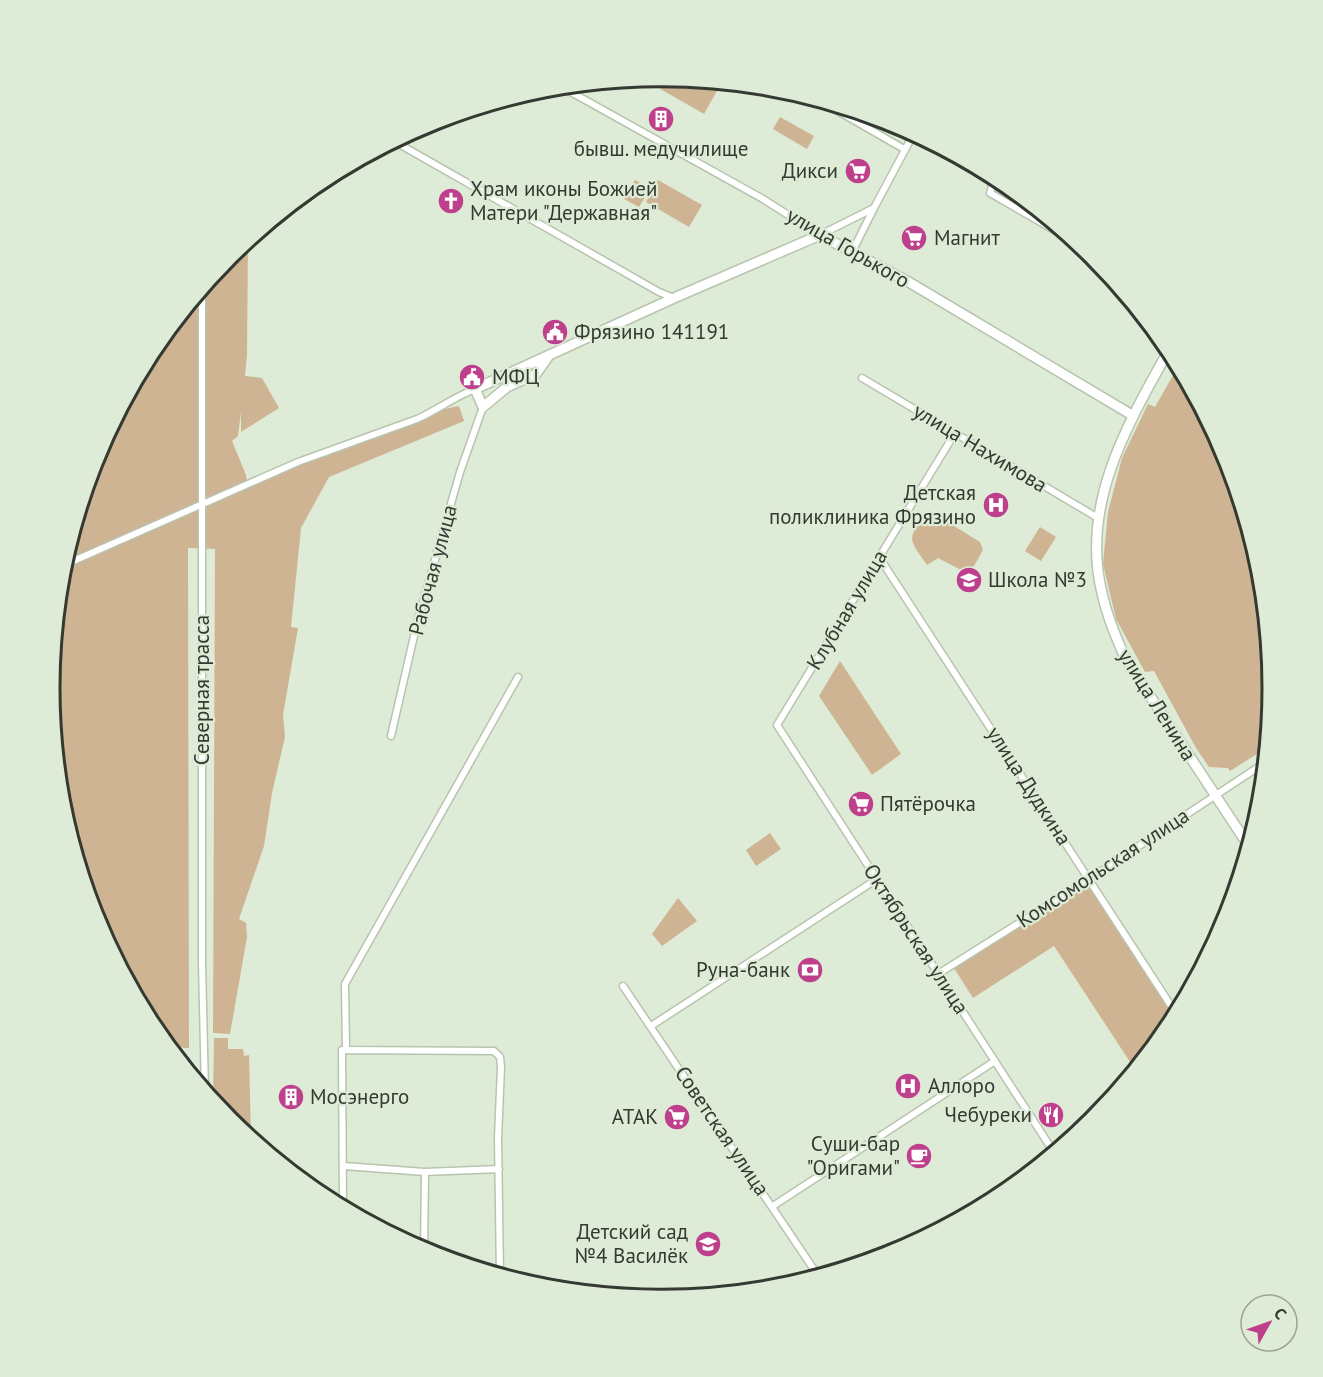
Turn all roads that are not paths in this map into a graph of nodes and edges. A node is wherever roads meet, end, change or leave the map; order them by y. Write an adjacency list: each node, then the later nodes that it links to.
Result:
1 (574, 94): 9 (street, улица Горького)
2 (848, 117): 5 (street)
3 (909, 141): 5 (street)
4 (402, 146): 11 (street)
5 (904, 149): 7 (street)
6 (992, 186): 8 (street)
7 (874, 208): 9 (street); 10 (street)
8 (1043, 224)
9 (820, 235): 10 (street, улица Горького); 11 (street)
10 (852, 252): 18 (street, улица Горького)
11 (674, 298): 13 (street)
12 (202, 300): 20 (street, Северная трасса)
13 (548, 357): 16 (street); 17 (street)
14 (1164, 358): 18 (street, улица Ленина)
15 (862, 378): 19 (street, улица Нахимова)
16 (475, 389): 17 (street); 20 (street)
17 (483, 407): 26 (street, Рабочая улица)
18 (1132, 415): 21 (street, улица Ленина)
19 (955, 433): 21 (street, улица Нахимова); 22 (street, Клубная улица)
20 (203, 505): 23 (street); 38 (street, Северная трасса)
21 (1098, 518): 28 (street, улица Ленина)
22 (879, 557): 25 (street, Клубная улица); 31 (street, улица Дудкина)
23 (74, 561)
24 (518, 677): 36 (street)
25 (777, 725): 30 (street, Октябрьская улица)
26 (391, 736)
27 (1258, 767): 28 (street, Комсомольская улица)
28 (1215, 796): 29 (street, улица Ленина); 31 (street, Комсомольская улица)
29 (1244, 839)
30 (877, 879): 32 (street, Октябрьская улица); 35 (street)
31 (1089, 879): 32 (street, Комсомольская улица); 34 (street, улица Дудкина)
32 (938, 974): 37 (street, Октябрьская улица)
33 (623, 986): 35 (street, Советская улица)
34 (1172, 1006)
35 (651, 1026): 44 (street, Советская улица)
36 (346, 1049): 40 (street); 41 (street)
37 (994, 1061): 39 (street, Октябрьская улица); 44 (street)
38 (205, 1080)
39 (1050, 1148)
40 (344, 1166): 42 (street); 43 (street)
41 (499, 1169): 42 (street); 46 (street)
42 (425, 1173): 45 (street)
43 (344, 1199)
44 (773, 1206): 47 (street, Советская улица)
45 (424, 1241)
46 (500, 1268)
47 (815, 1270)

